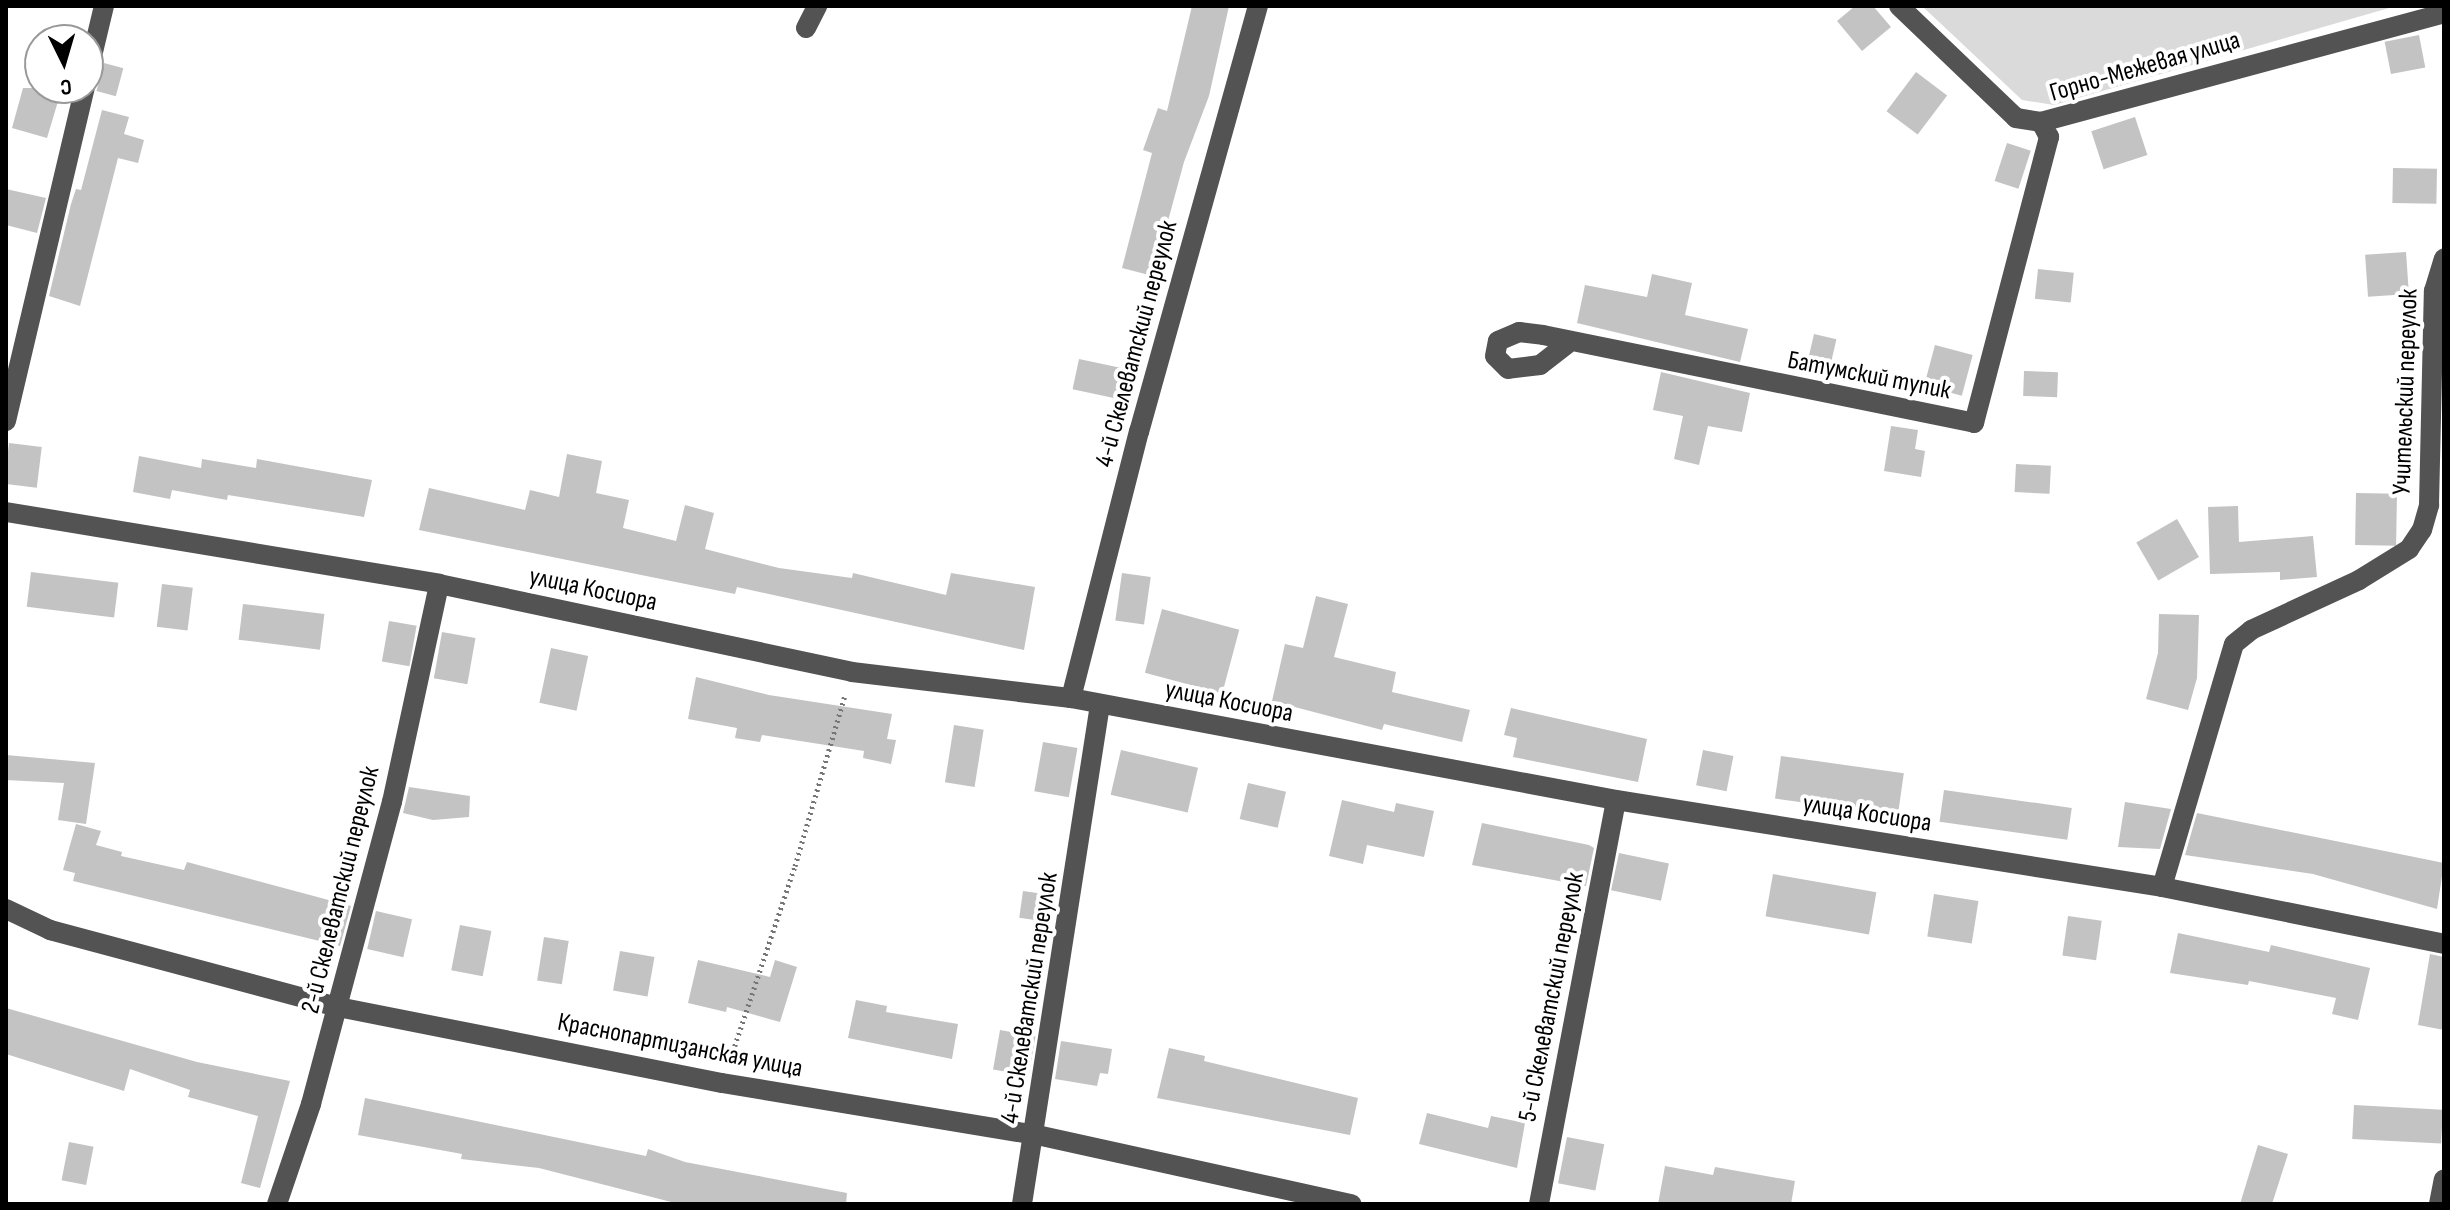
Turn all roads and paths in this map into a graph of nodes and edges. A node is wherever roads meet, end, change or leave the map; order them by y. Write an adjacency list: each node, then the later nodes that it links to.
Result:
1 (817, 6): 5 (street)
2 (1258, 6): 14 (street, 4-й Скелеватский переулок)
3 (1899, 6): 7 (street, Горно-Межевая улица)
4 (2444, 13): 7 (street, Горно-Межевая улица)
5 (806, 28)
6 (81, 104): 10 (street)
7 (2041, 122): 9 (street, Батумский тупик)
8 (2443, 259): 17 (street, Учительский переулок)
9 (1567, 344): 9 (street, Батумский тупик)
10 (6, 421)
11 (6, 512): 12 (street, улица Косиора)
12 (439, 584): 13 (street, улица Косиора); 20 (street, 2-й Скелеватский переулок)
13 (852, 672): 14 (street, улица Косиора); 21 (path)
14 (1071, 698): 15 (street, улица Косиора)
15 (1100, 705): 16 (street, улица Косиора); 22 (street, 4-й Скелеватский переулок)
16 (1616, 800): 17 (street, улица Косиора); 27 (street, 5-й Скелеватский переулок)
17 (2162, 887): 19 (street, улица Косиора)
18 (6, 909): 20 (street, Краснопартизанская улица)
19 (2444, 944)
20 (338, 1007): 21 (street, Краснопартизанская улица); 24 (street, 2-й Скелеватский переулок)
21 (722, 1083): 22 (street, Краснопартизанская улица)
22 (1037, 1135): 25 (street, 4-й Скелеватский переулок); 26 (street, Краснопартизанская улица)
23 (2444, 1179): 28 (street)
24 (277, 1204)
25 (1022, 1204)
26 (1352, 1204)
27 (1539, 1204)
28 (2439, 1204)

